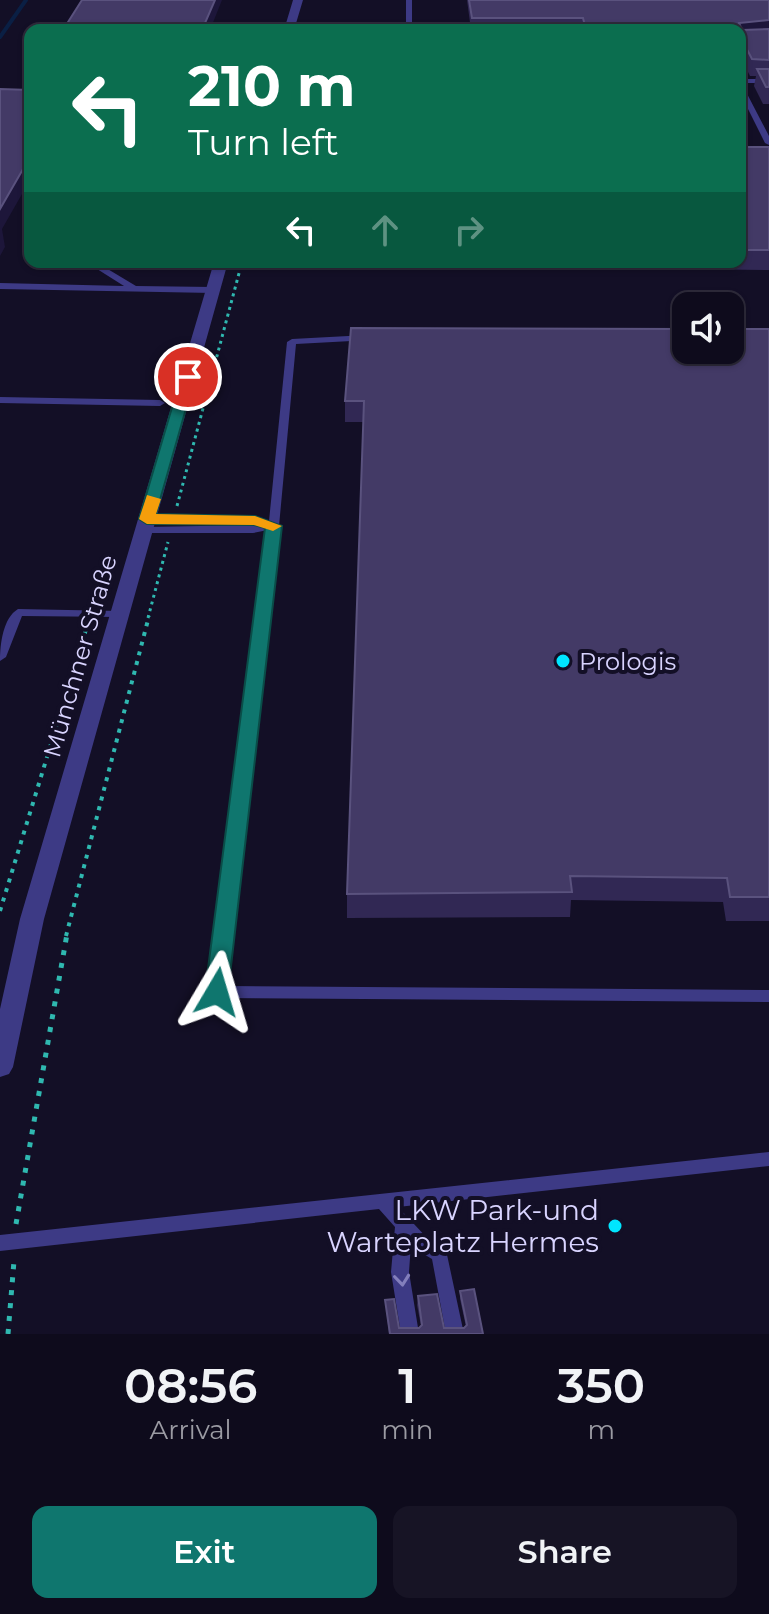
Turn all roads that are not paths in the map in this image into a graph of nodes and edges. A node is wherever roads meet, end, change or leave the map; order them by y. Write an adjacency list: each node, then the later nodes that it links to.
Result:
1 (298, 0): 3 (street)
2 (409, 0): 4 (lane)
3 (291, 24)
4 (409, 24)
5 (769, 81): 6 (lane)
6 (746, 83)
7 (746, 96): 8 (lane)
8 (769, 143)
9 (100, 268): 12 (lane)
10 (219, 268): 13 (street, Münchner Straße)
11 (0, 286): 12 (lane)
12 (135, 289): 13 (lane)
13 (213, 290): 17 (street, Münchner Straße)
14 (373, 338): 18 (lane)
15 (0, 400): 16 (lane)
16 (160, 403)
17 (145, 524): 18 (lane); 19 (street, Münchner Straße)
18 (274, 526): 21 (lane)
19 (119, 614): 20 (lane); 22 (street, Münchner Straße)
20 (0, 657)
21 (769, 996)
22 (0, 1067)
23 (769, 1159): 24 (lane)
24 (384, 1203): 25 (lane); 26 (lane)
25 (404, 1225): 27 (lane, one-way to 27); 28 (lane)
26 (8, 1242)
27 (410, 1334)
28 (455, 1334)

